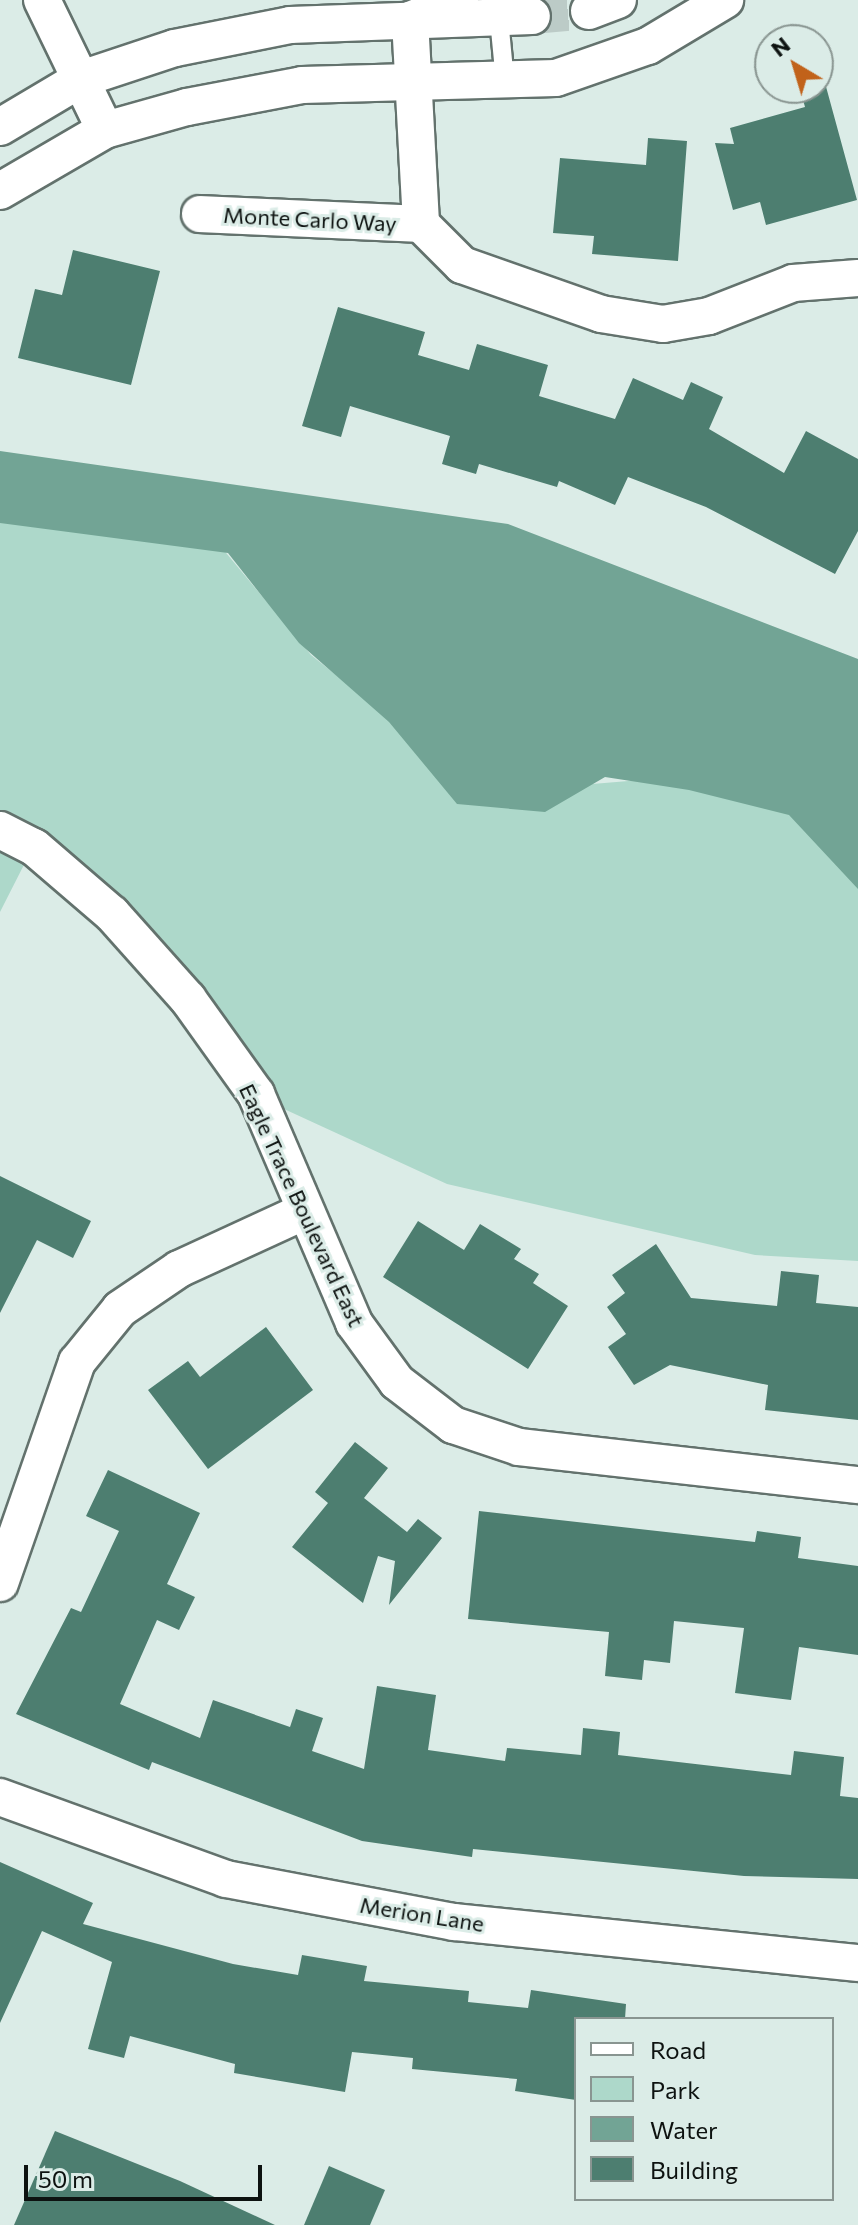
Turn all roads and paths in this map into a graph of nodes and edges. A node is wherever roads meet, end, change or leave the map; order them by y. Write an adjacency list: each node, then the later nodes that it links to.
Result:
1 (42, 0): 6 (street)
2 (460, 0): 5 (street)
3 (725, 0): 7 (street)
4 (516, 17): 5 (street); 7 (lane)
5 (410, 20): 6 (street); 8 (street, Monte Carlo Way)
6 (81, 79): 9 (street); 10 (street)
7 (505, 81): 8 (street)
8 (412, 86): 10 (street); 13 (street, Monte Carlo Way)
9 (0, 127)
10 (105, 130): 11 (street)
11 (0, 191)
12 (200, 214): 13 (street, Monte Carlo Way)
13 (421, 224): 14 (street, Monte Carlo Way)
14 (858, 278)
15 (0, 830): 16 (street, Eagle Trace Boulevard East)
16 (303, 1212): 17 (street, Eagle Trace Boulevard East); 18 (street)
17 (858, 1485)
18 (0, 1583)
19 (0, 1797): 20 (street, Merion Lane)
20 (858, 1963)

